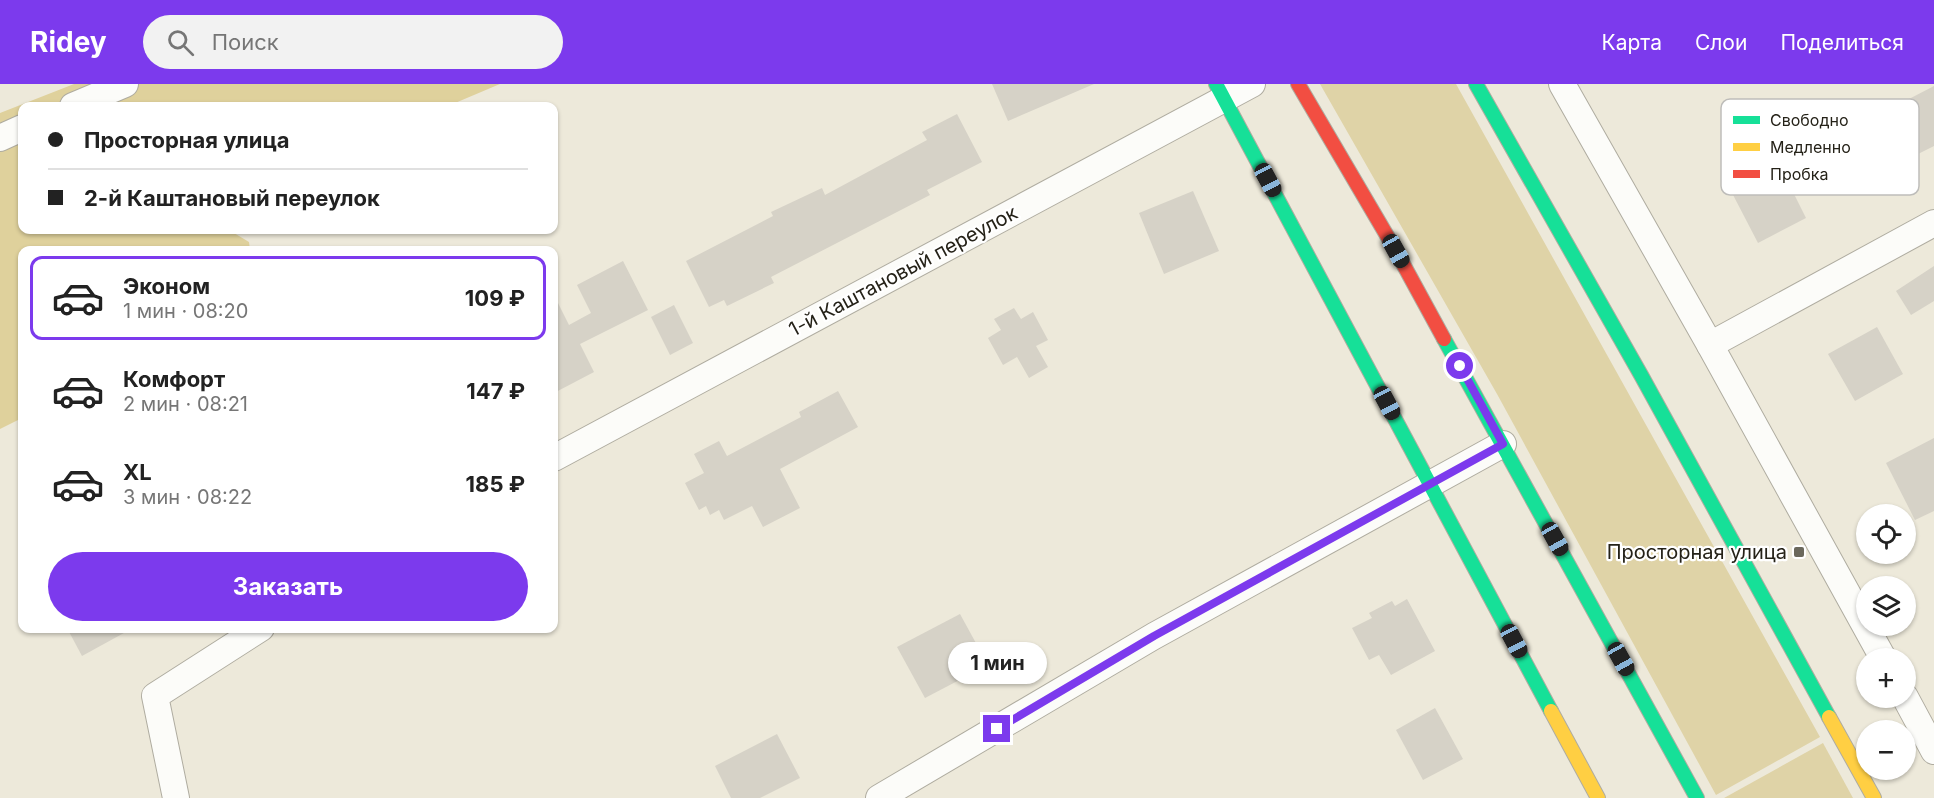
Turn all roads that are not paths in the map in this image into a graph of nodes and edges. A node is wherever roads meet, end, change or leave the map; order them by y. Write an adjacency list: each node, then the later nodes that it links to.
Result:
1 (125, 84): 7 (street)
2 (1252, 84): 6 (street, 1-й Каштановый переулок)
3 (1298, 84): 12 (main road)
4 (1476, 84): 24 (main road)
5 (1562, 84): 11 (street)
6 (1220, 91): 13 (street, 1-й Каштановый переулок); 14 (main road)
7 (82, 102)
8 (18, 130): 9 (street)
9 (0, 138)
10 (1934, 223): 11 (street)
11 (1710, 345): 16 (street)
12 (1503, 444): 14 (street); 23 (main road)
13 (558, 456)
14 (1430, 484): 21 (street); 22 (main road)
15 (253, 633): 20 (street)
16 (1877, 648)
17 (1915, 708): 18 (street)
18 (1927, 722): 19 (street)
19 (1934, 751)
20 (176, 798)
21 (879, 798)
22 (1598, 798)
23 (1697, 798)
24 (1875, 798)

